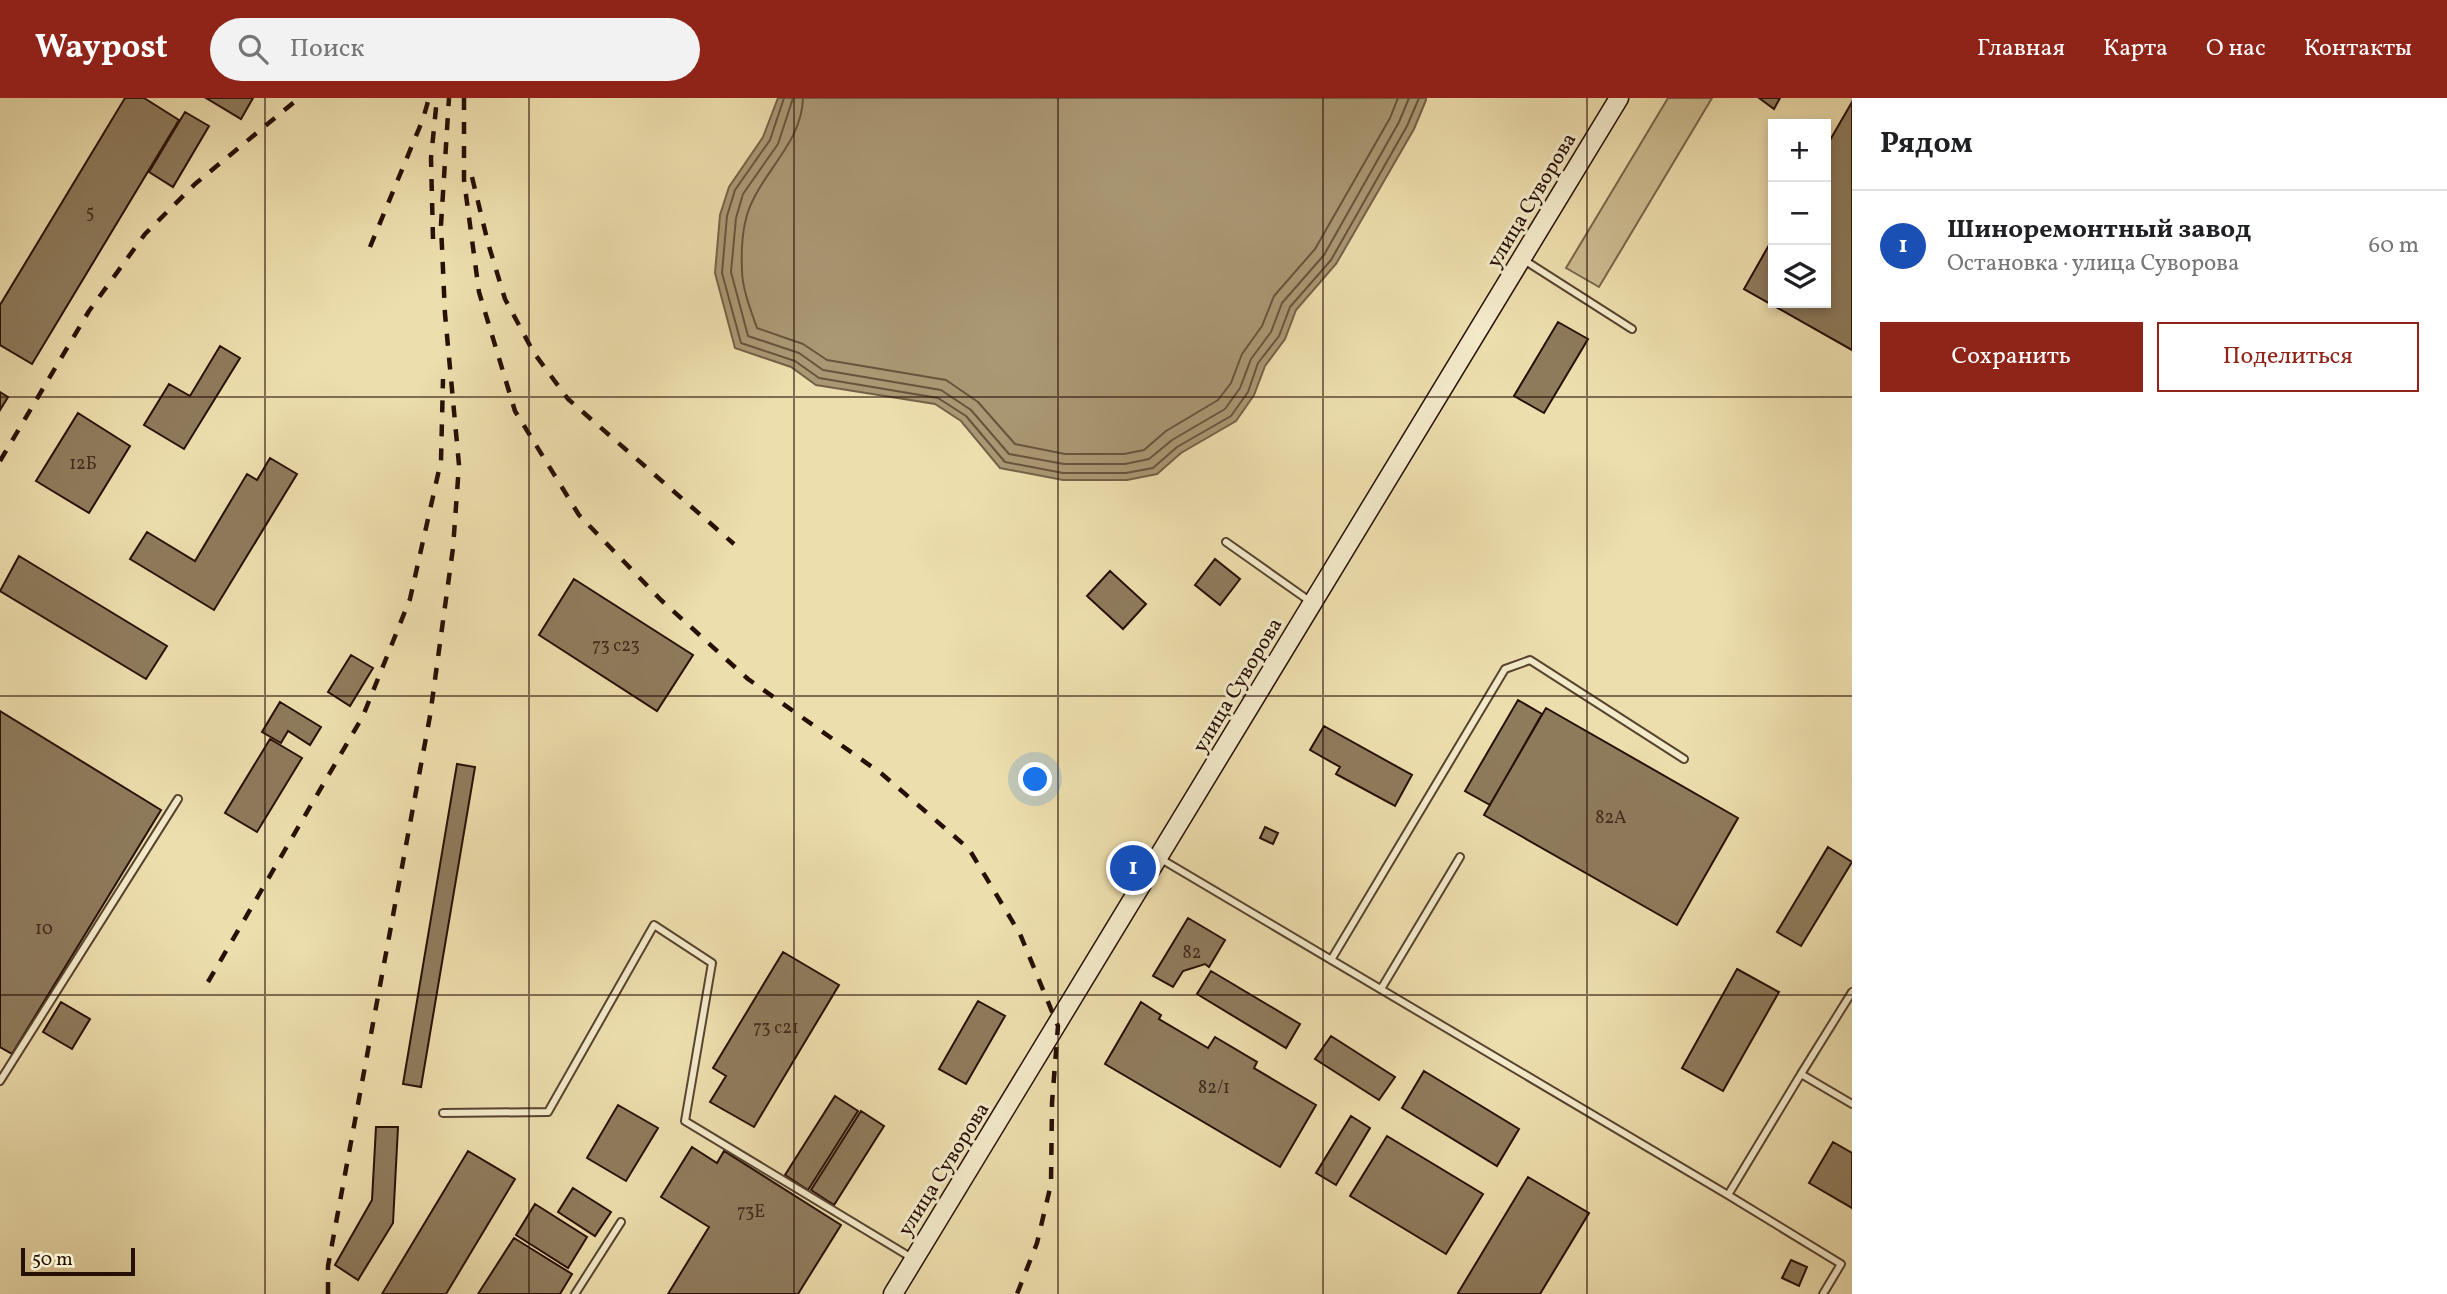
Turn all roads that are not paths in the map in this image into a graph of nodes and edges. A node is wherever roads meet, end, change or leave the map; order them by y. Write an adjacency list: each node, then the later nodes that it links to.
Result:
1 (1619, 98): 2 (main road, улица Суворова)
2 (1522, 259): 3 (lane); 5 (main road, улица Суворова)
3 (1632, 330)
4 (1226, 542): 5 (lane)
5 (1313, 603): 9 (main road, улица Суворова)
6 (1684, 759): 10 (lane)
7 (178, 799): 14 (lane)
8 (1460, 857): 11 (lane)
9 (1159, 858): 10 (lane); 19 (main road, улица Суворова)
10 (1331, 960): 11 (lane)
11 (1381, 989): 17 (lane)
12 (1852, 992): 13 (lane)
13 (1801, 1074): 15 (lane); 17 (lane)
14 (0, 1081)
15 (1852, 1104)
16 (443, 1113): 19 (lane)
17 (1728, 1195): 22 (lane)
18 (621, 1222): 20 (lane)
19 (914, 1259): 21 (main road, улица Суворова)
20 (575, 1294)
21 (893, 1294)
22 (1823, 1294)

